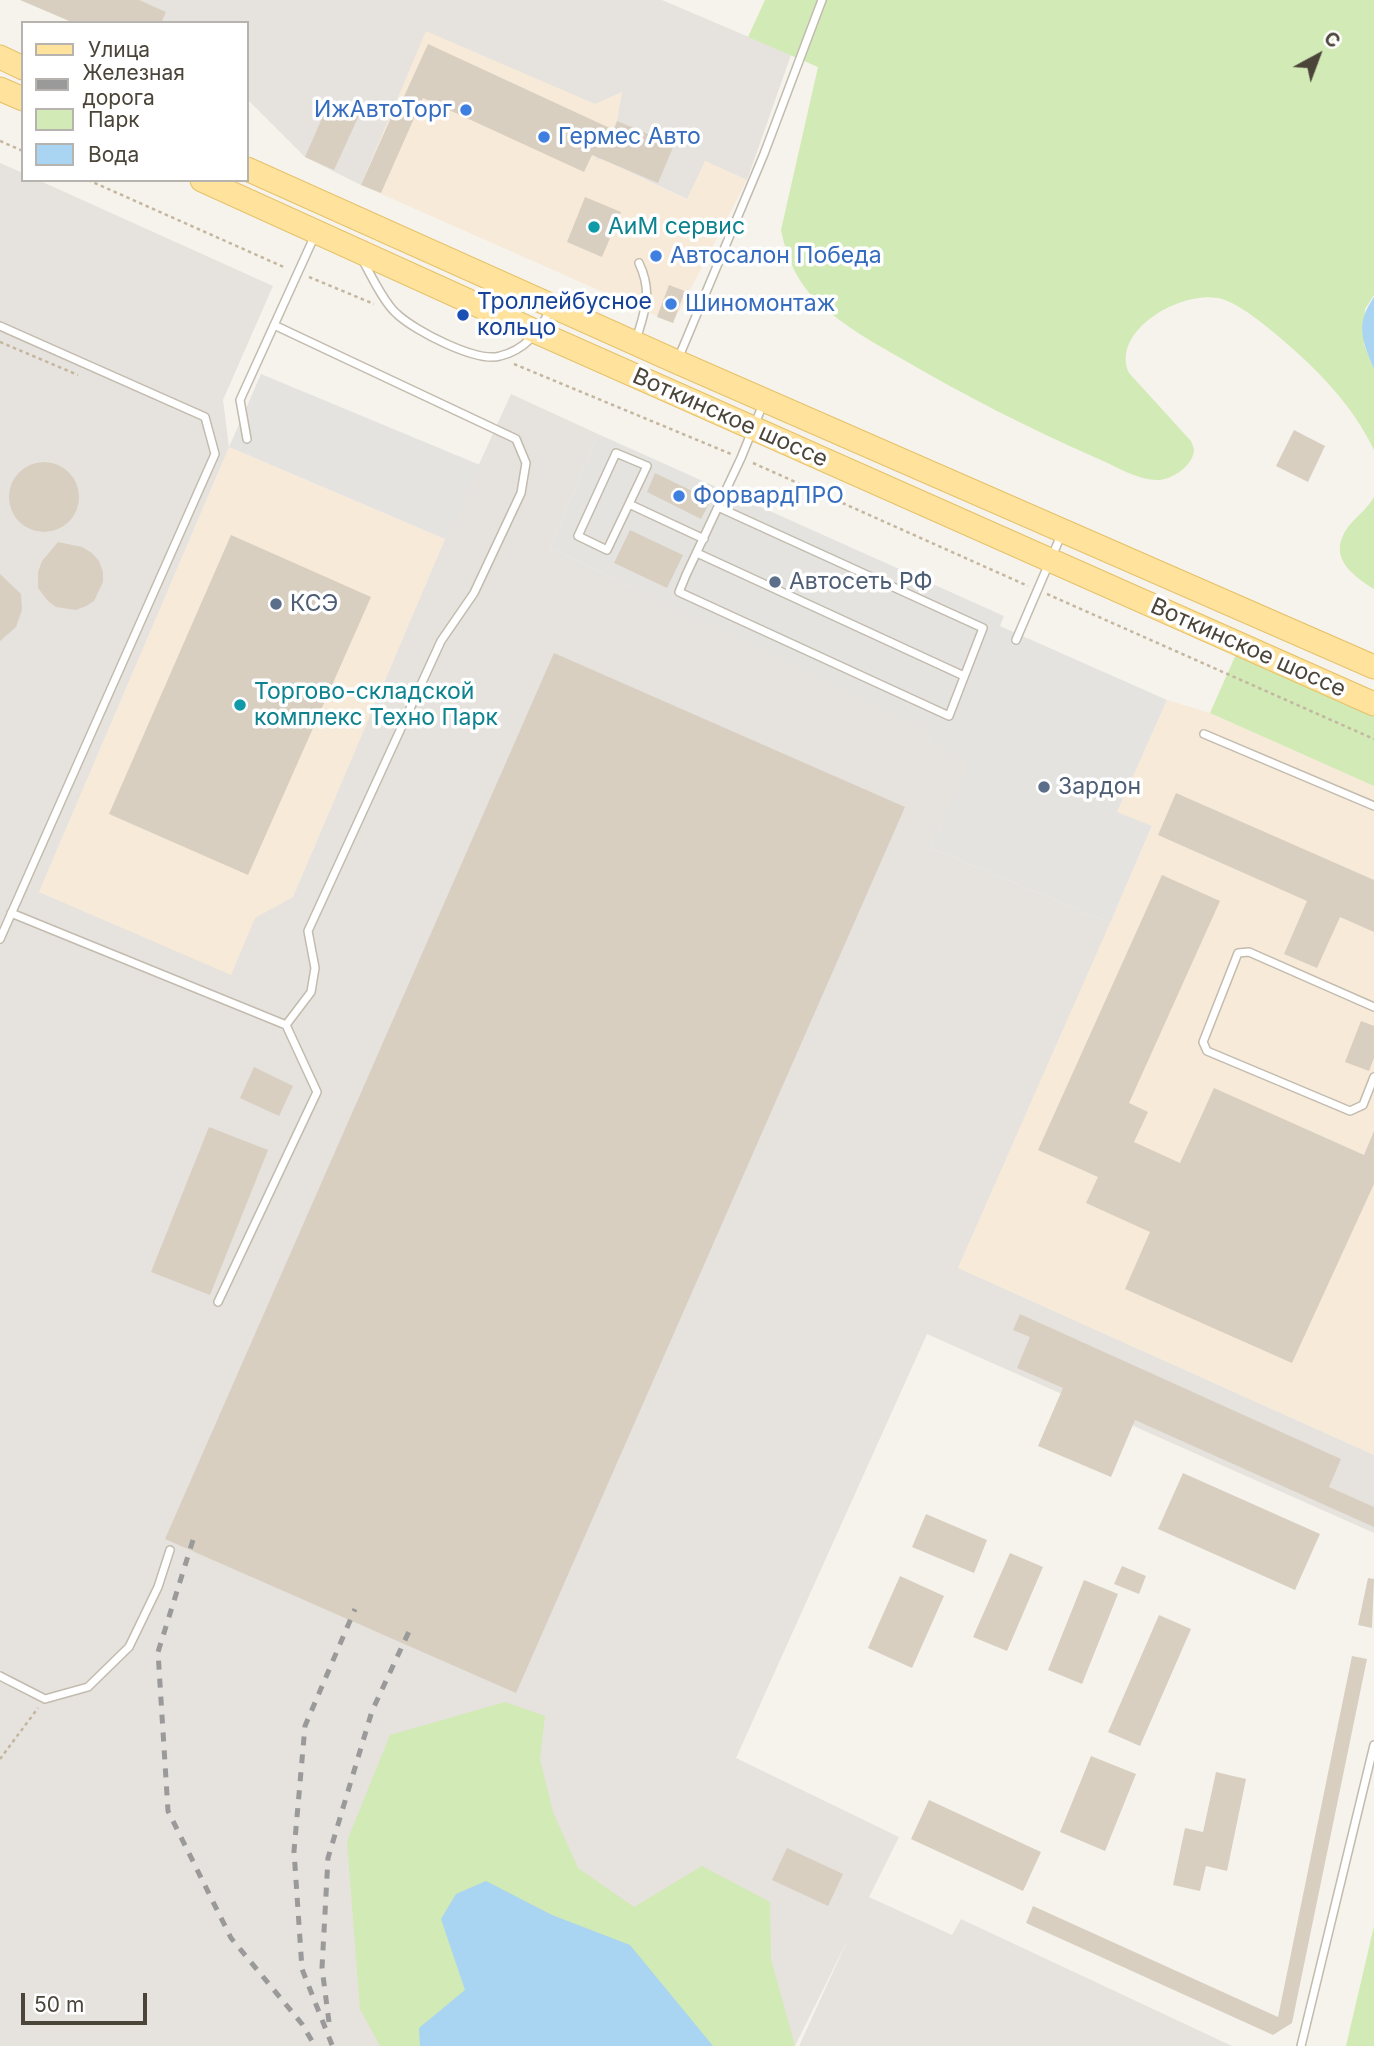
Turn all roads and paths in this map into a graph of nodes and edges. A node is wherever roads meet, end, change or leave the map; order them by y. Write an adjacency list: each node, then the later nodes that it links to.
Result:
1 (822, 0): 22 (lane)
2 (0, 57): 3 (main road)
3 (21, 67)
4 (0, 89): 5 (main road)
5 (21, 98)
6 (0, 141): 7 (path)
7 (21, 151)
8 (248, 169): 15 (main road, Воткинское шоссе)
9 (92, 182): 14 (path)
10 (207, 182): 11 (main road, Воткинское шоссе)
11 (317, 231): 12 (main road, Воткинское шоссе); 14 (lane)
12 (356, 250): 16 (lane); 19 (main road, Воткинское шоссе)
13 (639, 263): 20 (lane)
14 (297, 273): 16 (path); 17 (lane)
15 (552, 307): 19 (lane); 20 (main road, Воткинское шоссе)
16 (395, 313): 21 (lane)
17 (274, 325): 25 (lane); 44 (lane)
18 (0, 326): 41 (lane)
19 (539, 333): 21 (lane); 24 (main road, Воткинское шоссе)
20 (635, 344): 22 (main road, Воткинское шоссе)
21 (498, 358): 26 (path)
22 (677, 362): 23 (main road, Воткинское шоссе)
23 (764, 401): 24 (lane); 29 (main road, Воткинское шоссе)
24 (753, 428): 26 (lane); 32 (main road, Воткинское шоссе)
25 (247, 439)
26 (741, 458): 28 (lane); 33 (path)
27 (629, 504): 27 (lane); 30 (lane)
28 (718, 507): 30 (lane); 36 (lane)
29 (1063, 529): 32 (lane); 35 (main road, Воткинское шоссе)
30 (704, 538): 31 (lane)
31 (697, 553): 36 (lane); 36 (lane)
32 (1050, 560): 33 (lane); 37 (main road, Воткинское шоссе)
33 (1037, 590): 34 (lane); 39 (path)
34 (1016, 640)
35 (1374, 667)
36 (964, 676)
37 (1374, 704)
38 (1204, 734): 40 (lane)
39 (1374, 738)
40 (1374, 806)
41 (11, 913): 42 (lane); 44 (lane)
42 (0, 939)
43 (1374, 1007): 45 (lane)
44 (286, 1025): 46 (lane)
45 (1374, 1077)
46 (218, 1302)
47 (170, 1550): 49 (lane)
48 (0, 1676): 49 (lane)
49 (45, 1699): 51 (path)
50 (1374, 1745): 52 (lane)
51 (0, 1759)
52 (1301, 2046)

